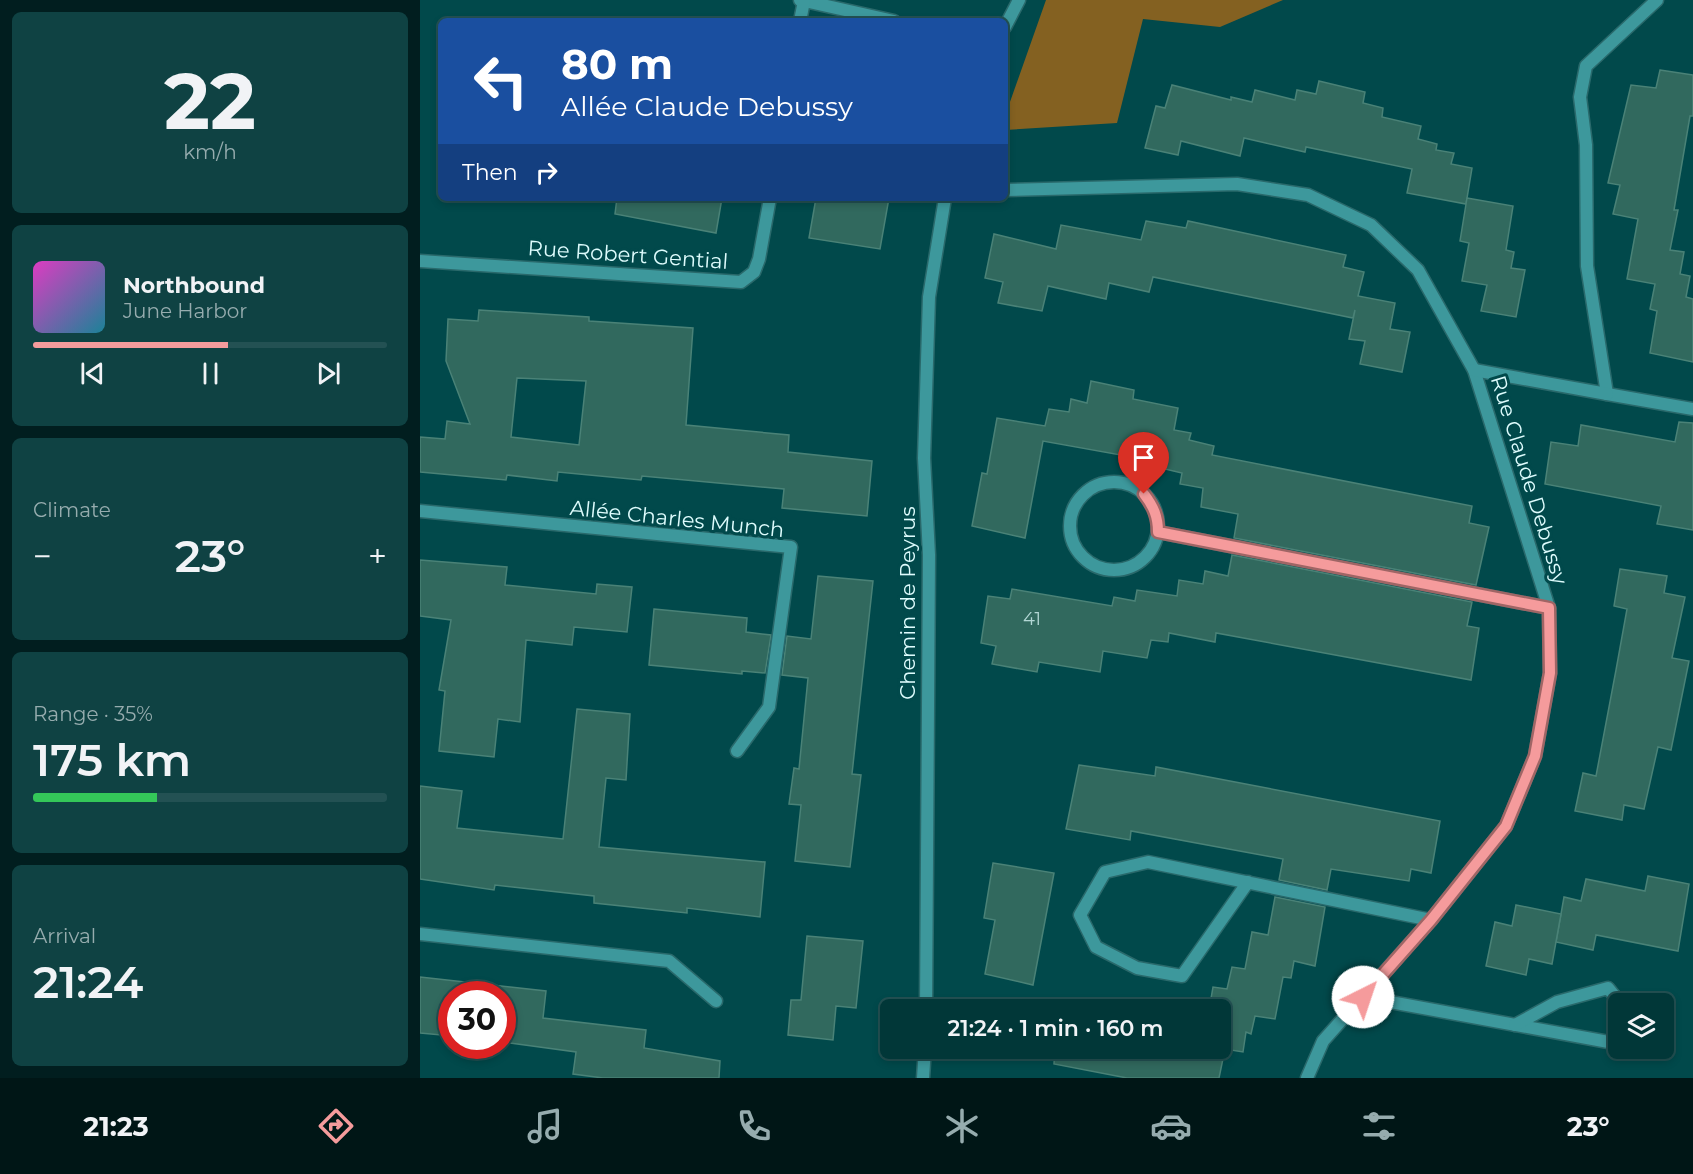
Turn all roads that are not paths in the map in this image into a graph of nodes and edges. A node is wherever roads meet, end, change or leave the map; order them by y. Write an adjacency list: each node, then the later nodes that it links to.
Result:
1 (802, 0): 4 (street); 5 (street)
2 (1019, 0): 6 (street)
3 (1657, 0): 12 (street)
4 (800, 18)
5 (881, 18)
6 (1008, 21)
7 (1008, 190): 11 (street, Rue Claude Debussy)
8 (769, 201): 10 (street, Rue Robert Gential)
9 (945, 201): 23 (street, Chemin de Peyrus)
10 (420, 261)
11 (1474, 370): 12 (street); 16 (street, Rue Claude Debussy)
12 (1607, 394): 13 (street)
13 (1693, 409)
14 (420, 511): 17 (street, Allée Charles Munch)
15 (1158, 532): 15 (street); 16 (street)
16 (1549, 608): 19 (street, Rue Claude Debussy)
17 (736, 751)
18 (1248, 882): 18 (street); 19 (street)
19 (1431, 920): 22 (street, Rue Claude Debussy)
20 (420, 934): 24 (street)
21 (1612, 993): 25 (street)
22 (1363, 997): 25 (street); 29 (street, Rue Claude Debussy)
23 (926, 999)
24 (716, 1001)
25 (1515, 1025): 26 (street)
26 (1608, 1042)
27 (924, 1059): 28 (street)
28 (923, 1078)
29 (1307, 1078)

